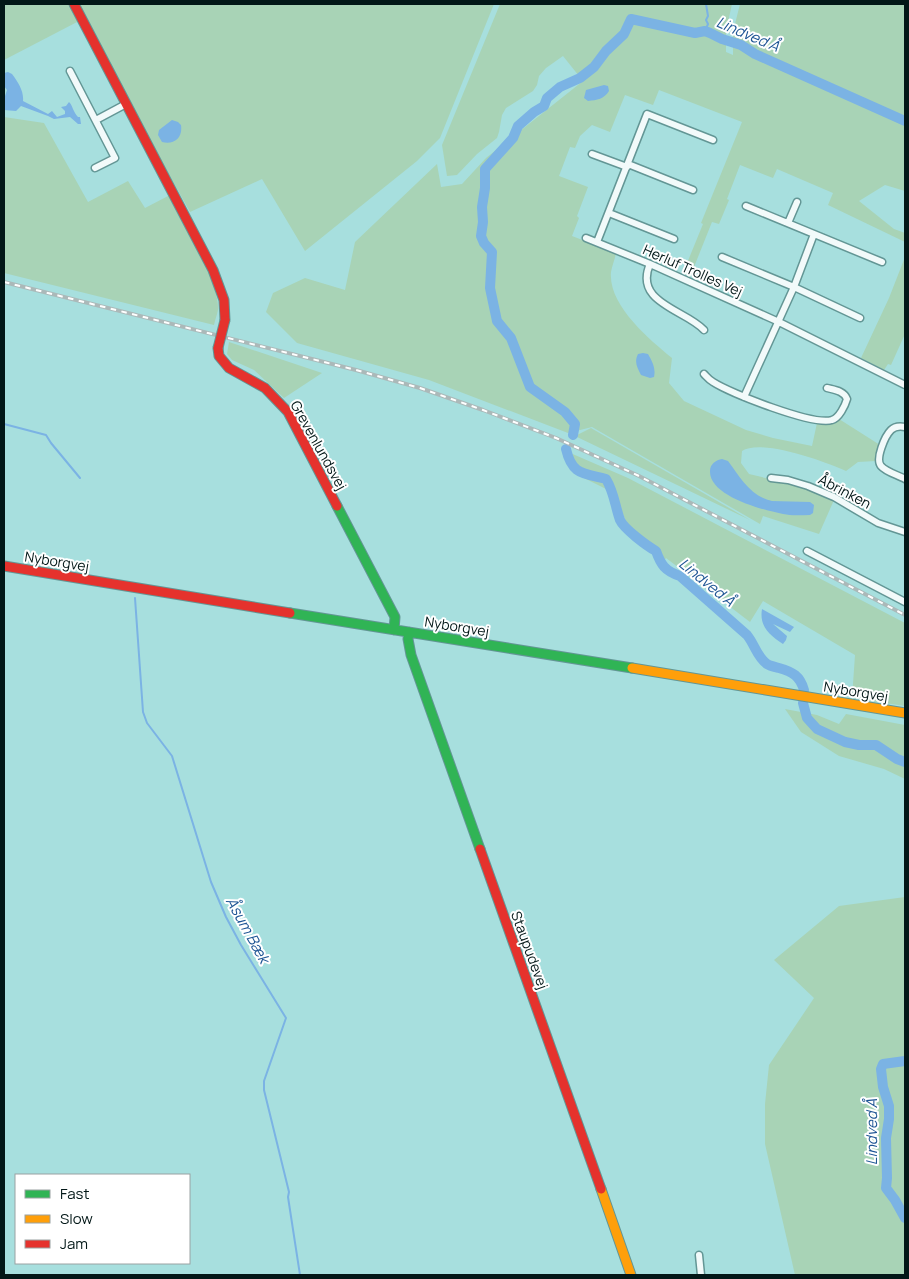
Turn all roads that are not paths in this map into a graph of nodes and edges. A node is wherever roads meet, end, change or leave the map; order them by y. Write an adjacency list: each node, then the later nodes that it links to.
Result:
1 (74, 4): 3 (street, Grevenlundsvej)
2 (70, 70): 4 (street)
3 (126, 104): 4 (street); 36 (street, Grevenlundsvej, bridge)
4 (96, 120): 8 (street)
5 (713, 140): 7 (street)
6 (592, 154): 7 (street)
7 (627, 165): 9 (street); 12 (street)
8 (95, 168)
9 (693, 190)
10 (797, 202): 13 (street)
11 (746, 206): 13 (street)
12 (608, 213): 16 (street, Herluf Trolles Vej); 17 (street)
13 (788, 223): 14 (street)
14 (814, 234): 19 (street); 21 (street)
15 (586, 238): 17 (street, Herluf Trolles Vej)
16 (674, 240)
17 (597, 242): 20 (street, Herluf Trolles Vej)
18 (722, 257): 21 (street, Herluf Trolles Vej)
19 (882, 262)
20 (650, 264): 23 (street, Herluf Trolles Vej); 24 (street)
21 (794, 287): 22 (street, Herluf Trolles Vej); 23 (street)
22 (860, 318)
23 (779, 322): 26 (street, Herluf Trolles Vej); 28 (street)
24 (704, 330)
25 (704, 374): 28 (street)
26 (905, 385)
27 (827, 388): 28 (street)
28 (744, 397)
29 (905, 427): 31 (street)
30 (771, 478): 32 (street, Åbrinken)
31 (905, 479)
32 (905, 532)
33 (807, 551): 35 (street)
34 (4, 566): 36 (street, Nyborgvej)
35 (905, 602)
36 (394, 630): 37 (street, Nyborgvej)
37 (409, 632): 38 (street, Nyborgvej); 40 (street, Staupudevej)
38 (905, 713)
39 (699, 1255): 41 (street)
40 (631, 1275)
41 (701, 1275)

